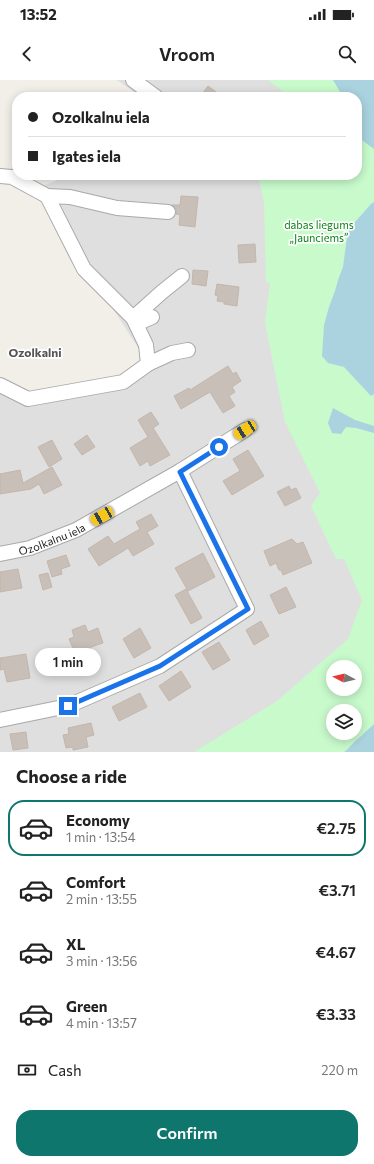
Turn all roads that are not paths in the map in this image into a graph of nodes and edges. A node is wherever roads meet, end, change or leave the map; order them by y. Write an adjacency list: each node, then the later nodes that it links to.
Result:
1 (133, 80): 2 (street)
2 (149, 92)
3 (0, 176): 4 (street)
4 (12, 177)
5 (18, 180): 6 (street)
6 (47, 196): 7 (street); 10 (street)
7 (168, 212)
8 (182, 276): 10 (street)
9 (152, 317): 10 (street)
10 (135, 321): 11 (street)
11 (146, 345): 13 (street); 14 (street)
12 (188, 350): 13 (street)
13 (168, 355): 14 (street)
14 (148, 364): 15 (street)
15 (0, 385)
16 (245, 430): 17 (street, Ozolkalnu iela)
17 (180, 472): 18 (street, Ozolkalnu iela); 19 (street)
18 (0, 554)
19 (0, 720)

